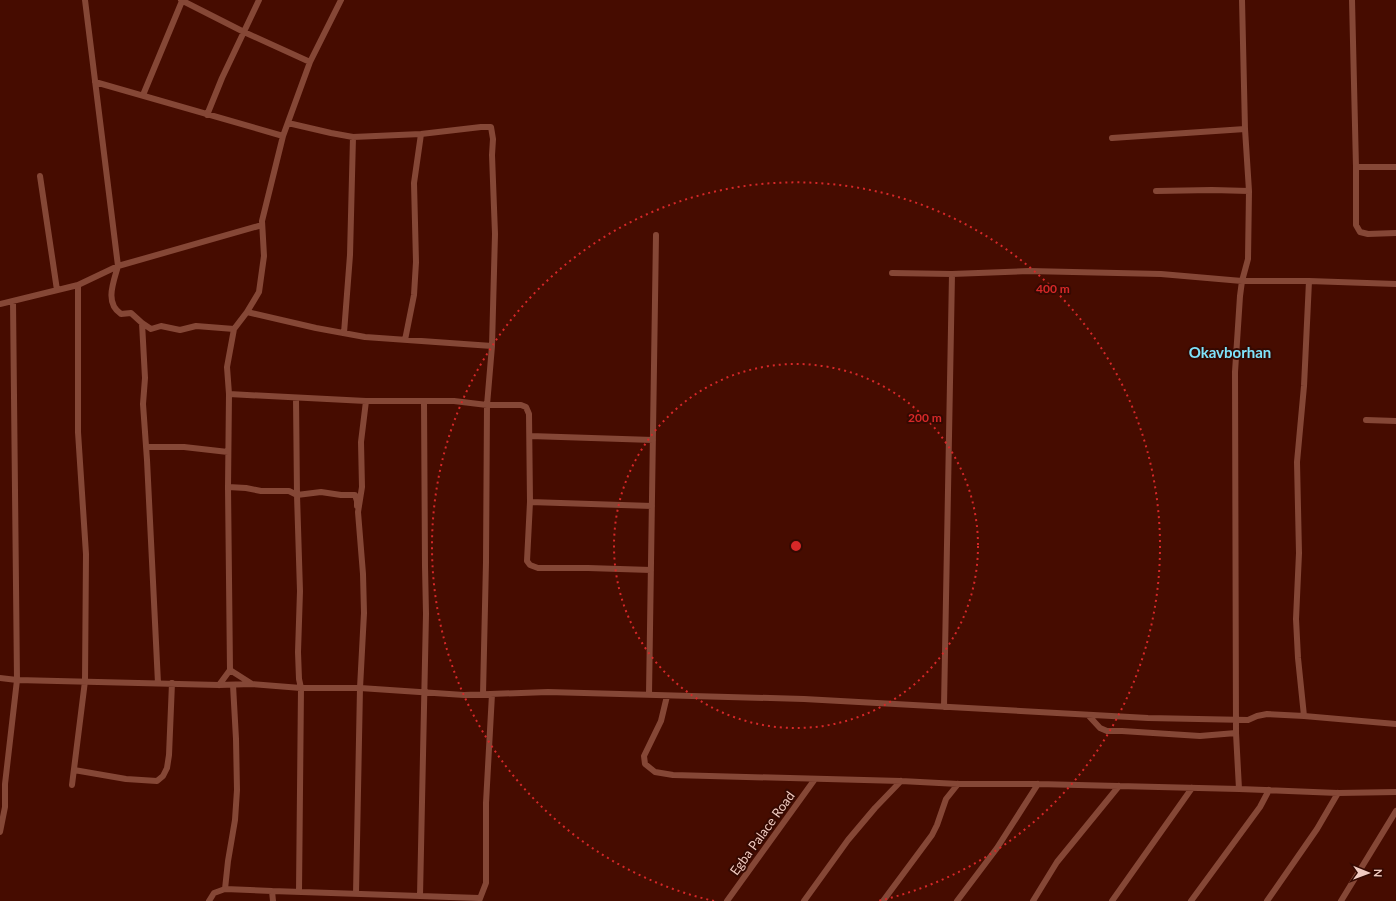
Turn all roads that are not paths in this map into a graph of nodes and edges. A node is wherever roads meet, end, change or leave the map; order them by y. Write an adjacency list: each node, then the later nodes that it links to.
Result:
1 (86, 0): 10 (street)
2 (182, 0): 7 (street); 11 (street)
3 (259, 0): 8 (street)
4 (341, 0): 9 (street)
5 (1242, 0): 14 (street)
6 (1352, 0): 19 (street)
7 (192, 3): 8 (street)
8 (244, 32): 9 (street); 12 (street)
9 (310, 62): 13 (street)
10 (95, 82): 11 (street); 27 (street)
11 (143, 95): 12 (street)
12 (208, 115): 16 (street)
13 (288, 123): 16 (street); 17 (street)
14 (1245, 129): 18 (street); 23 (street)
15 (421, 134): 17 (street); 41 (street); 42 (street)
16 (283, 136): 24 (street)
17 (353, 137): 40 (street)
18 (1112, 138)
19 (1356, 167): 20 (street); 25 (street)
20 (1396, 167)
21 (40, 176): 34 (street)
22 (1156, 191): 23 (street)
23 (1249, 191): 30 (street)
24 (262, 225): 27 (street); 37 (street)
25 (1396, 233)
26 (656, 235): 51 (street)
27 (118, 266): 33 (street); 38 (street)
28 (892, 273): 29 (street)
29 (952, 274): 30 (street); 76 (street)
30 (1242, 281): 31 (street); 79 (street)
31 (1309, 281): 32 (street); 78 (street)
32 (1396, 284)
33 (78, 285): 34 (street); 63 (street)
34 (57, 290): 35 (street)
35 (13, 301): 36 (street); 62 (street)
36 (0, 304)
37 (247, 312): 39 (street); 40 (street)
38 (142, 323): 39 (street); 52 (street)
39 (234, 328): 43 (street)
40 (344, 333): 41 (street)
41 (405, 340): 42 (street)
42 (492, 346): 47 (street)
43 (229, 394): 44 (street); 53 (street)
44 (296, 398): 45 (street); 55 (street)
45 (366, 401): 46 (street); 70 (street)
46 (424, 401): 47 (street); 71 (street)
47 (487, 405): 50 (street); 72 (street)
48 (1366, 420): 49 (street)
49 (1396, 420)
50 (530, 436): 51 (street); 56 (street)
51 (652, 440): 57 (street)
52 (146, 447): 53 (street); 64 (street)
53 (228, 452): 54 (street)
54 (228, 487): 55 (street); 60 (street)
55 (297, 495): 59 (street); 69 (street)
56 (530, 502): 57 (street); 58 (street)
57 (652, 506): 58 (street)
58 (651, 570): 74 (street)
59 (361, 600)
60 (230, 670): 66 (street); 67 (street)
61 (0, 678): 62 (street)
62 (17, 680): 63 (street); 95 (street)
63 (85, 681): 64 (street); 82 (street)
64 (158, 683): 65 (street)
65 (172, 683): 67 (street); 82 (street)
66 (252, 684): 68 (street); 69 (street)
67 (219, 685): 68 (street)
68 (233, 685): 96 (street)
69 (302, 688): 70 (street); 98 (street)
70 (360, 688): 71 (street); 99 (street)
71 (426, 692): 72 (street); 100 (street)
72 (483, 694): 73 (street)
73 (492, 694): 74 (street); 101 (street)
74 (649, 694): 75 (street)
75 (667, 696): 76 (street); 83 (street)
76 (944, 707): 77 (street)
77 (1088, 715): 79 (street); 81 (street)
78 (1304, 716): 79 (street); 80 (street)
79 (1237, 720): 81 (street)
80 (1396, 724)
81 (1236, 733): 90 (street)
82 (74, 770): 87 (street)
83 (815, 779): 84 (street); 104 (street, Egba Palace Road)
84 (901, 781): 85 (street); 105 (street)
85 (958, 784): 86 (street); 106 (street)
86 (1038, 784): 88 (street); 107 (street)
87 (72, 785)
88 (1119, 786): 89 (street); 108 (street)
89 (1192, 788): 90 (street); 109 (street)
90 (1239, 789): 91 (street)
91 (1269, 790): 93 (street); 110 (street)
92 (1396, 792): 93 (street)
93 (1338, 793): 111 (street)
94 (1396, 811): 112 (street)
95 (0, 832)
96 (225, 889): 97 (street); 102 (street)
97 (272, 891): 98 (street); 103 (street)
98 (299, 892): 99 (street)
99 (356, 894): 100 (street)
100 (420, 896): 101 (street)
101 (479, 900)
102 (209, 901)
103 (273, 901)
104 (727, 901)
105 (804, 901)
106 (883, 901)
107 (957, 901)
108 (1033, 901)
109 (1112, 901)
110 (1191, 901)
111 (1267, 901)
112 (1341, 901)

